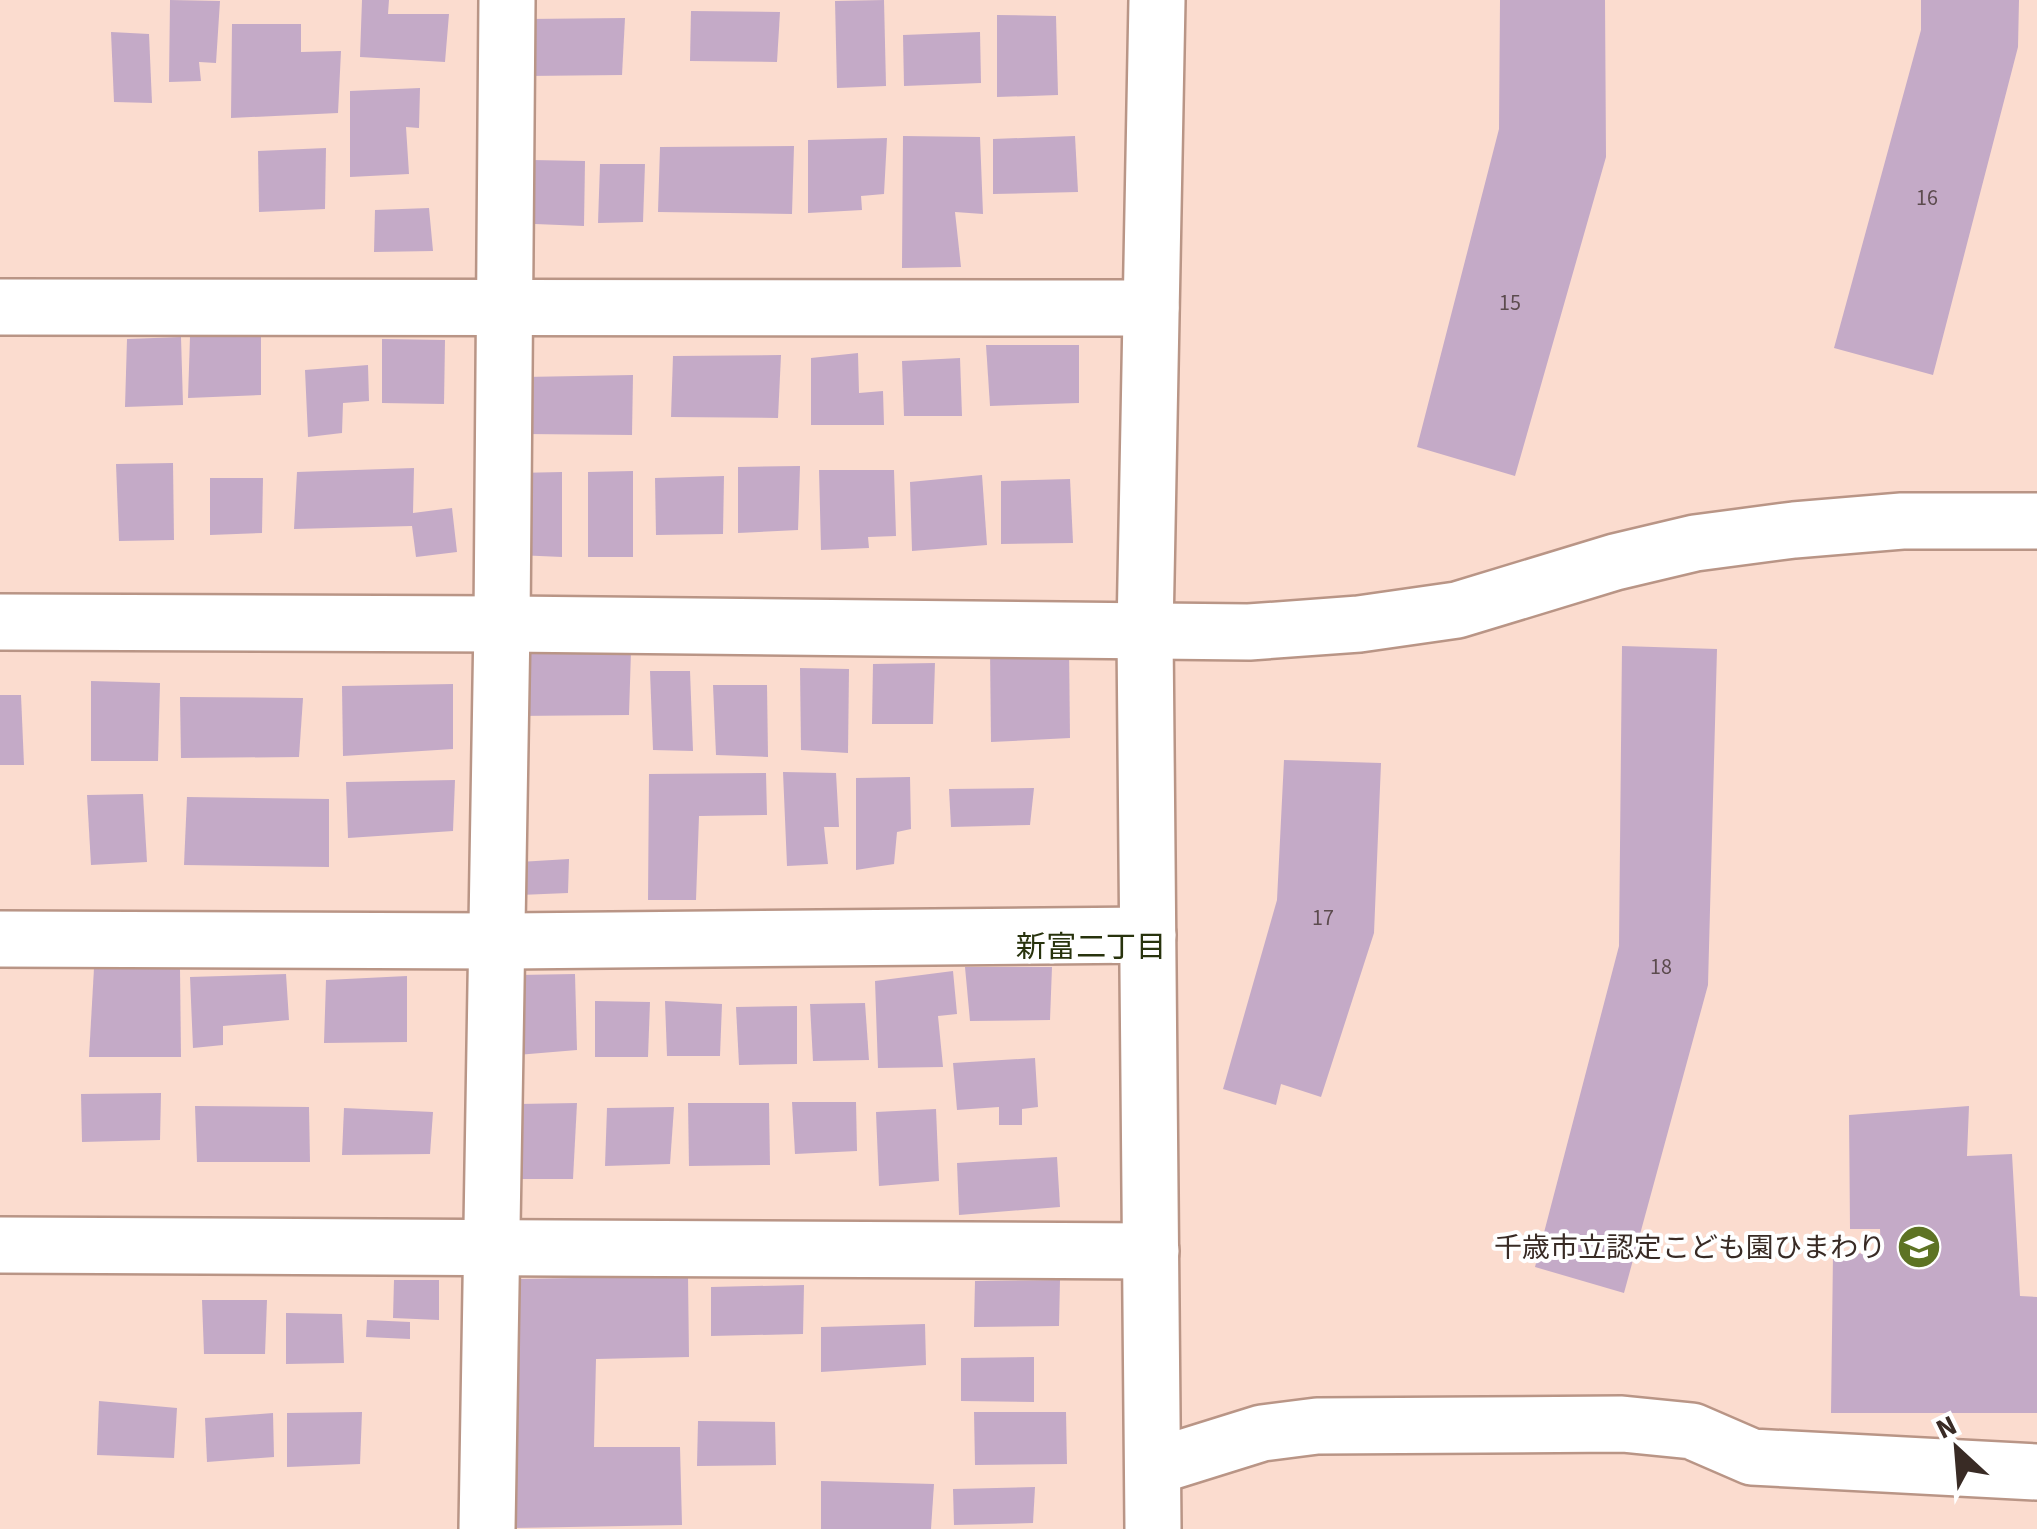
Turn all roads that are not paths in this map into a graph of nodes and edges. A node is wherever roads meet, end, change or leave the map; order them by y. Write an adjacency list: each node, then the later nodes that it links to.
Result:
1 (507, 0): 3 (street)
2 (1156, 0): 5 (street)
3 (505, 306): 4 (street); 5 (street); 8 (street)
4 (0, 307)
5 (1151, 308): 9 (street)
6 (2037, 520): 9 (street)
7 (0, 622): 8 (street)
8 (502, 624): 9 (street); 12 (street)
9 (1145, 632): 10 (street)
10 (1148, 936): 12 (street); 15 (street)
11 (0, 939): 12 (street)
12 (496, 942): 14 (street)
13 (0, 1245): 14 (street)
14 (491, 1247): 15 (street); 18 (street)
15 (1152, 1251): 16 (street)
16 (1153, 1468): 17 (street); 19 (street)
17 (2037, 1472)
18 (486, 1529)
19 (1154, 1529)

